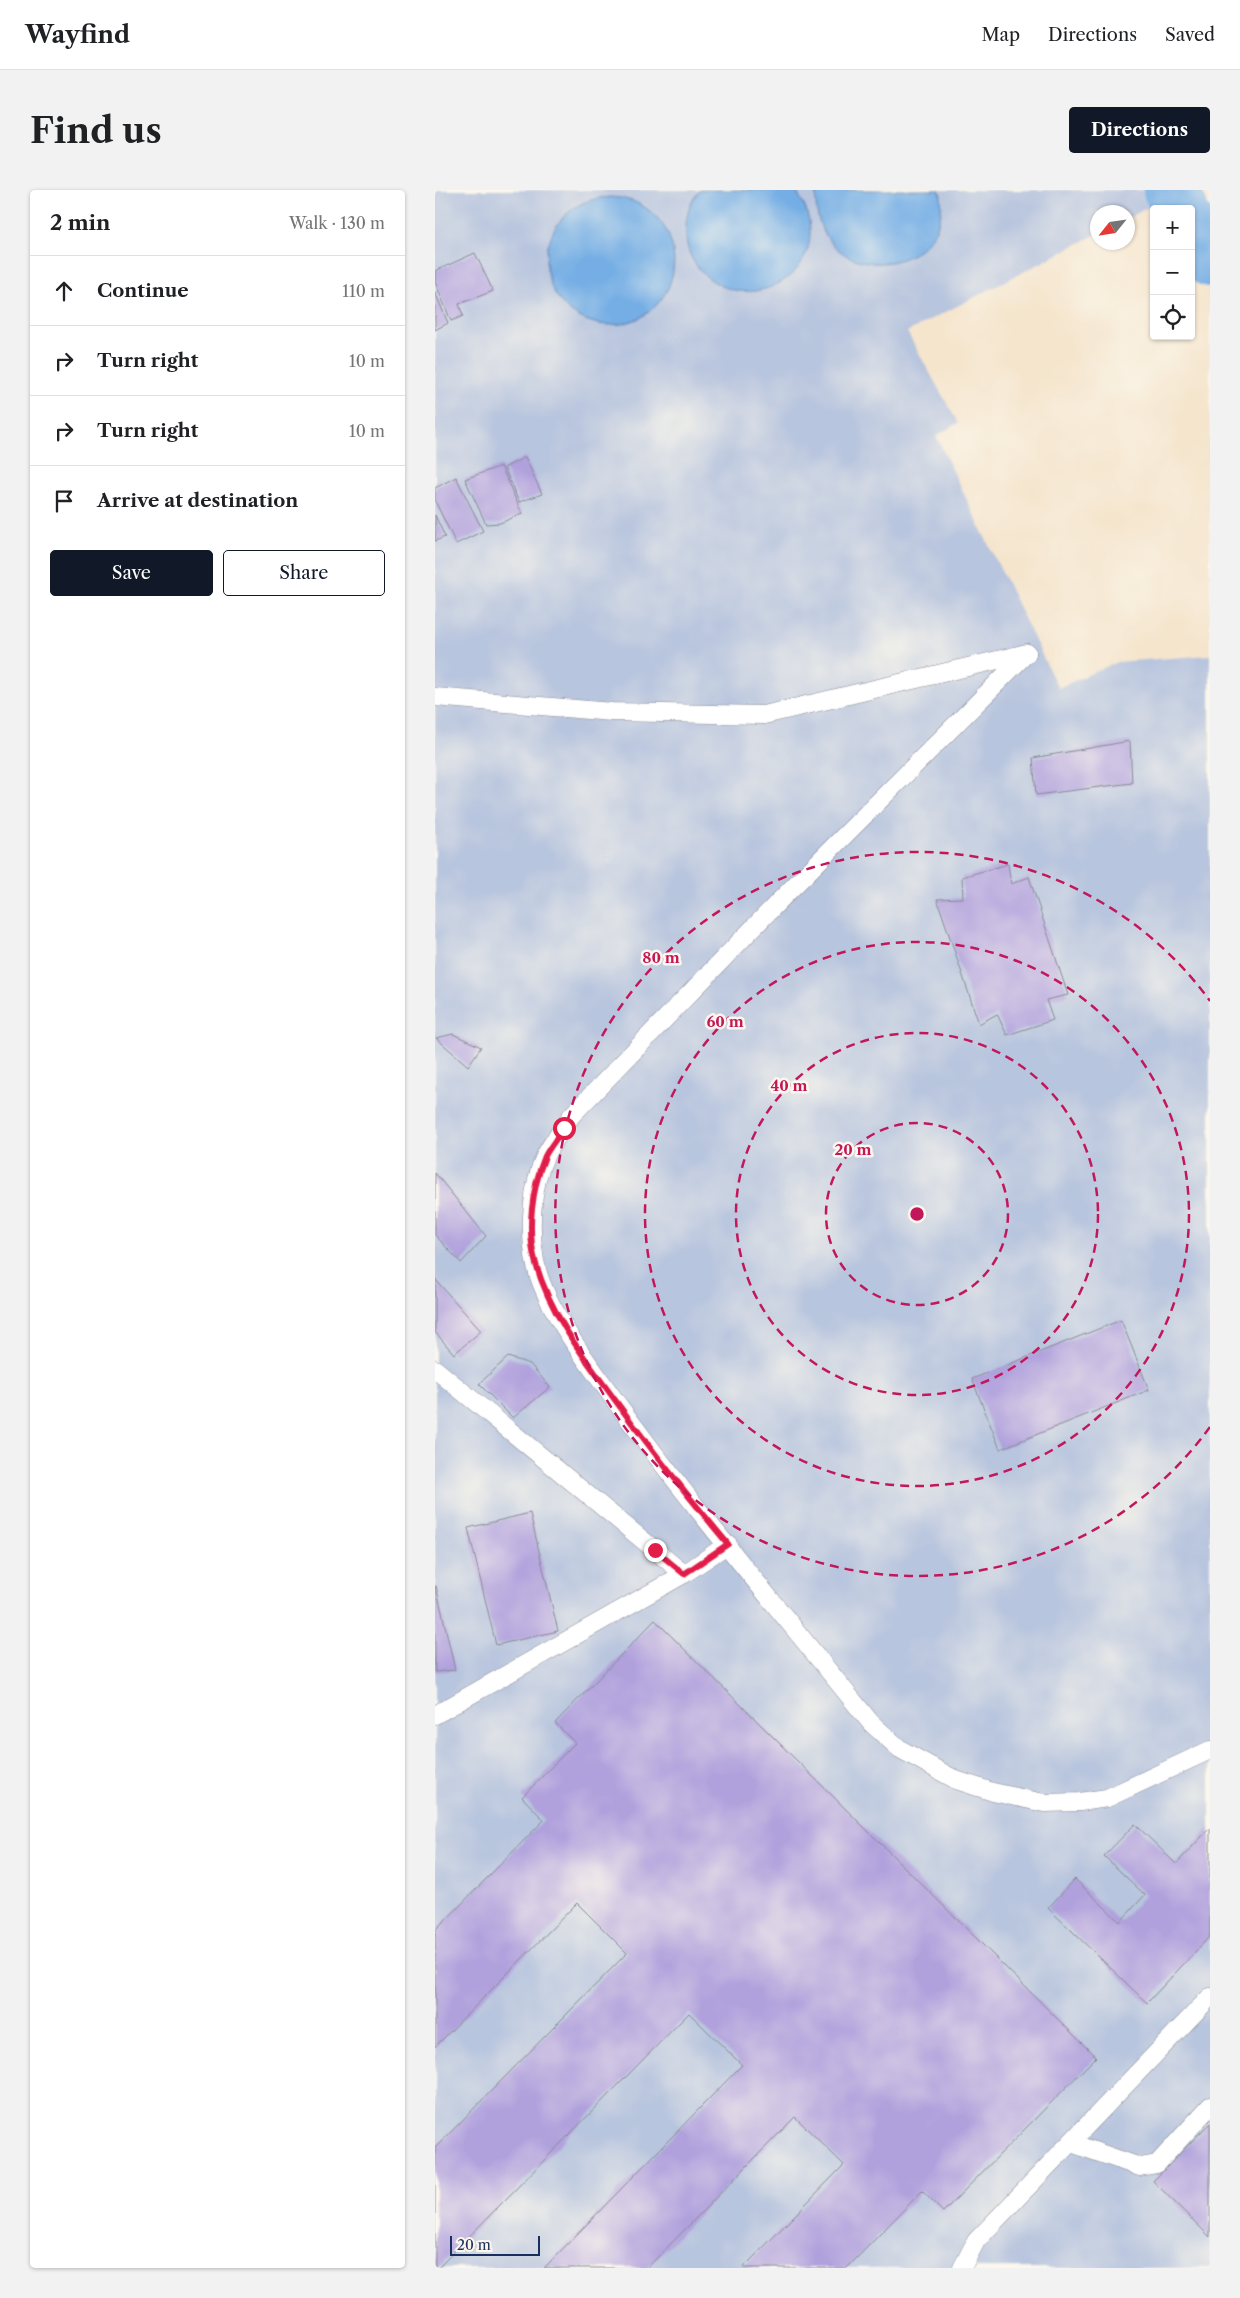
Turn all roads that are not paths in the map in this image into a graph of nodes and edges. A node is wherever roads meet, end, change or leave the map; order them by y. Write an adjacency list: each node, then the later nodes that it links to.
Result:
1 (435, 697): 3 (lane)
2 (435, 1370): 4 (lane)
3 (728, 1544): 4 (lane); 6 (lane)
4 (684, 1574): 5 (lane)
5 (435, 1715)
6 (1210, 1750)
7 (1210, 1997): 9 (lane)
8 (1210, 2106): 9 (lane)
9 (1071, 2142): 10 (lane)
10 (957, 2267)

